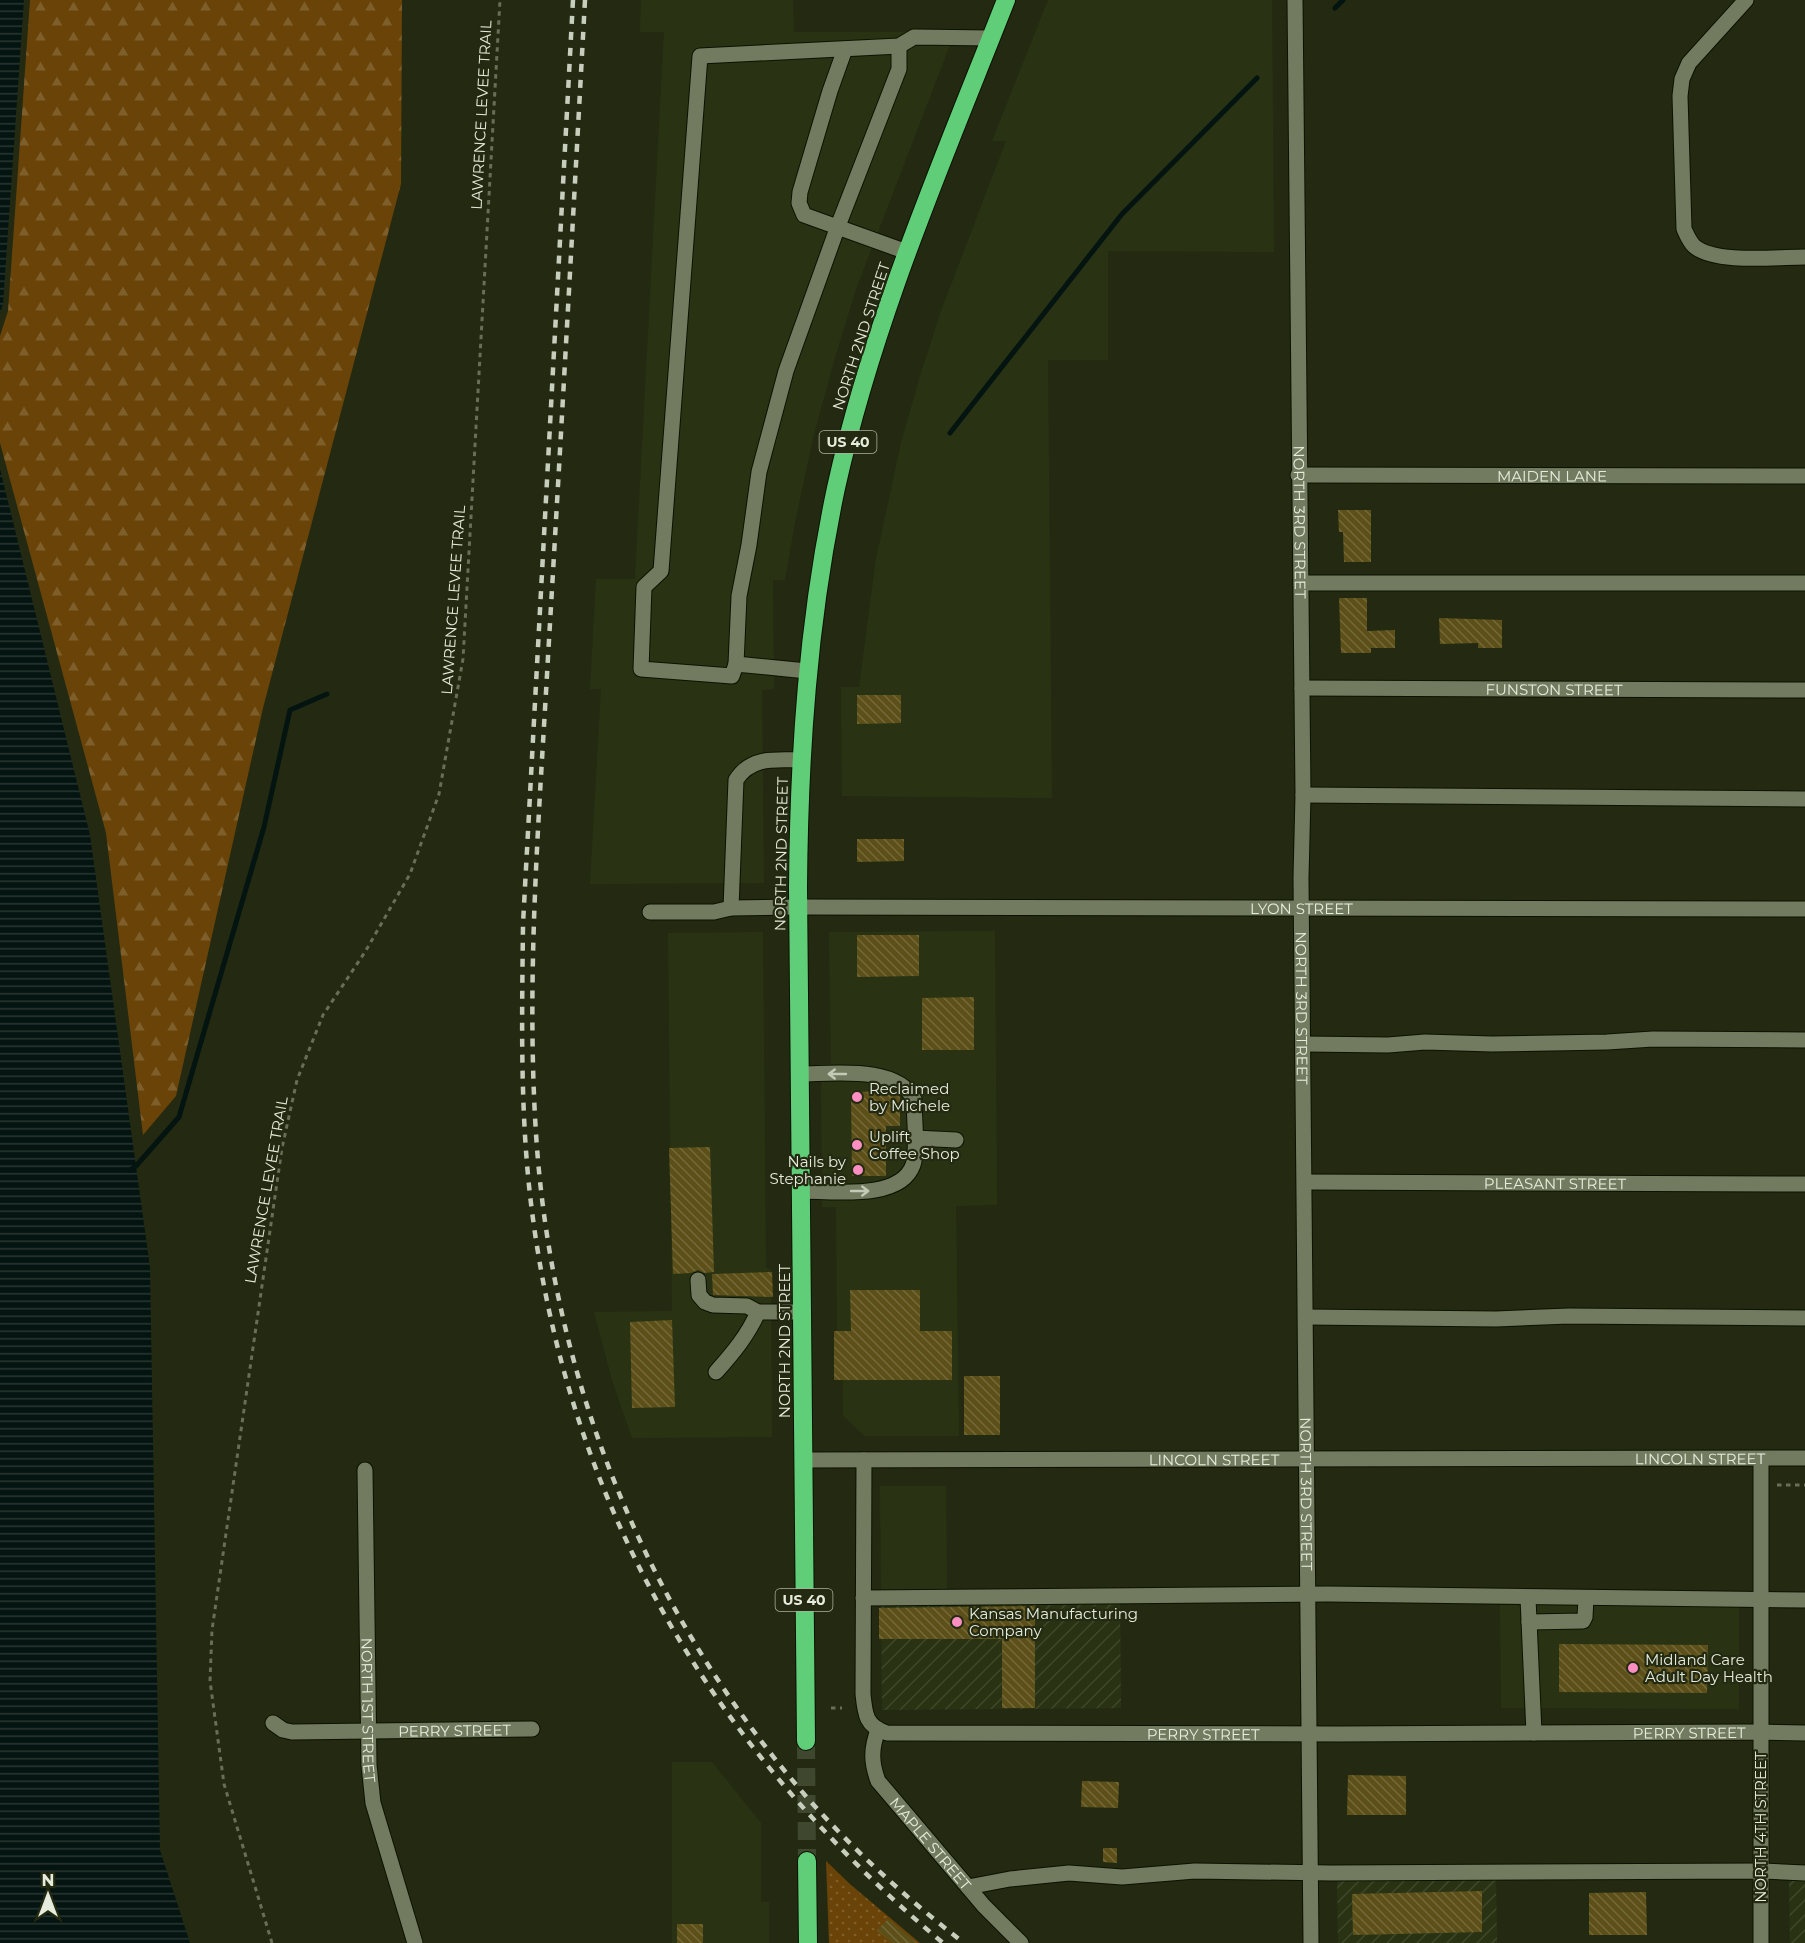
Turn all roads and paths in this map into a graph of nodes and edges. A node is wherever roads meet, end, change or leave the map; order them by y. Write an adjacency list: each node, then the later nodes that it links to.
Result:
1 (500, 0): 70 (path, LAWRENCE LEVEE TRAIL)
2 (1006, 0): 5 (highway, NORTH 2ND STREET / US 40)
3 (1295, 0): 11 (street, NORTH 3RD STREET)
4 (1746, 0): 10 (street)
5 (991, 39): 6 (street); 9 (highway, NORTH 2ND STREET / US 40)
6 (899, 46): 7 (street); 8 (street)
7 (845, 49): 8 (street); 15 (street)
8 (838, 226): 9 (street); 15 (street)
9 (907, 252): 16 (highway, NORTH 2ND STREET / US 40)
10 (1805, 257)
11 (1298, 475): 12 (street, MAIDEN LANE); 13 (street, NORTH 3RD STREET)
12 (1805, 476)
13 (1301, 583): 14 (street); 17 (street, NORTH 3RD STREET)
14 (1805, 583)
15 (736, 664): 16 (street)
16 (807, 671): 19 (highway, NORTH 2ND STREET / US 40)
17 (1302, 688): 18 (street, FUNSTON STREET); 20 (street, NORTH 3RD STREET)
18 (1805, 690)
19 (800, 760): 22 (highway, NORTH 2ND STREET / US 40); 23 (street)
20 (1303, 795): 21 (street); 24 (street, NORTH 3RD STREET)
21 (1805, 799)
22 (798, 907): 23 (street, LYON STREET); 24 (street, LYON STREET); 29 (highway, NORTH 2ND STREET / US 40)
23 (731, 908): 26 (street, LYON STREET)
24 (1302, 908): 25 (street, LYON STREET); 28 (street, NORTH 3RD STREET)
25 (1805, 909)
26 (650, 912)
27 (1805, 1040): 28 (street)
28 (1304, 1044): 32 (street, NORTH 3RD STREET)
29 (800, 1074): 30 (street, one-way to 29); 34 (highway, NORTH 2ND STREET / US 40)
30 (915, 1138): 31 (street); 34 (street, one-way to 30)
31 (956, 1140)
32 (1305, 1182): 33 (street, PLEASANT STREET); 38 (street, NORTH 3RD STREET)
33 (1805, 1184)
34 (801, 1191): 37 (highway, NORTH 2ND STREET / US 40)
35 (698, 1280): 36 (street)
36 (758, 1312): 37 (street); 40 (street)
37 (802, 1312): 44 (highway, NORTH 2ND STREET / US 40)
38 (1306, 1317): 39 (street); 42 (street, NORTH 3RD STREET)
39 (1805, 1318)
40 (716, 1372)
41 (1805, 1458): 43 (street, LINCOLN STREET)
42 (1307, 1459): 43 (street, LINCOLN STREET); 45 (street, LINCOLN STREET); 47 (street, NORTH 3RD STREET)
43 (1761, 1459): 51 (street, NORTH 4TH STREET)
44 (803, 1460): 45 (street, LINCOLN STREET); 64 (highway, NORTH 2ND STREET / US 40)
45 (864, 1460): 48 (street)
46 (366, 1470): 59 (street, NORTH 1ST STREET)
47 (1308, 1594): 48 (street); 49 (street); 61 (street, NORTH 3RD STREET)
48 (863, 1598): 58 (street)
49 (1528, 1598): 50 (street); 53 (street)
50 (1586, 1598): 51 (street); 53 (street)
51 (1761, 1600): 52 (street); 60 (street, NORTH 4TH STREET)
52 (1805, 1600)
53 (1529, 1622): 62 (street)
54 (831, 1708): 55 (path)
55 (842, 1708)
56 (273, 1723): 59 (street, PERRY STREET)
57 (532, 1729): 59 (street, PERRY STREET)
58 (878, 1730): 61 (street, PERRY STREET); 69 (street, MAPLE STREET)
59 (368, 1731): 71 (street, NORTH 1ST STREET)
60 (1760, 1732): 62 (street, PERRY STREET); 63 (street, PERRY STREET); 66 (street, NORTH 4TH STREET)
61 (1309, 1733): 62 (street, PERRY STREET); 67 (street, NORTH 3RD STREET)
62 (1534, 1733)
63 (1805, 1733)
64 (806, 1741)
65 (807, 1861): 72 (highway)
66 (1761, 1871): 67 (street); 68 (street); 75 (street, NORTH 4TH STREET)
67 (1310, 1872): 69 (street); 74 (street, NORTH 3RD STREET)
68 (1805, 1873)
69 (968, 1887): 73 (street, MAPLE STREET)
70 (272, 1943)
71 (415, 1943)
72 (808, 1943)
73 (1021, 1943)
74 (1311, 1943)
75 (1761, 1943)

